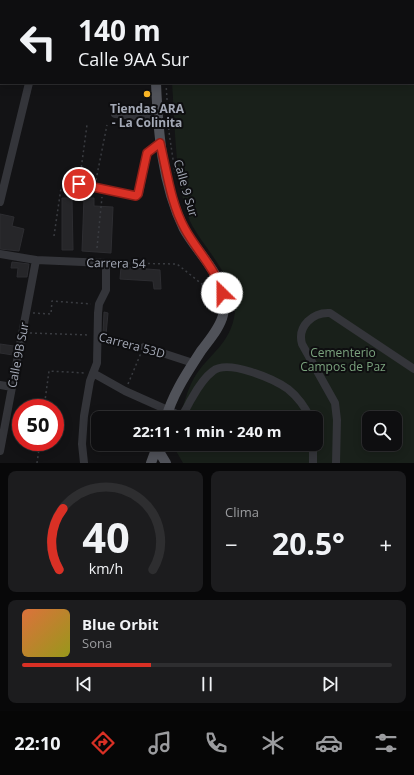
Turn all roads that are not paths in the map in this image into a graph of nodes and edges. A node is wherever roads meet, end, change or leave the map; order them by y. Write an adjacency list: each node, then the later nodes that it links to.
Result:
1 (29, 84): 7 (street)
2 (156, 84): 4 (main road, Calle 9 Sur)
3 (115, 114): 4 (street)
4 (158, 118): 5 (main road, Calle 9 Sur)
5 (160, 143): 6 (street); 11 (main road, Calle 9 Sur)
6 (79, 184)
7 (0, 202)
8 (0, 254): 9 (street, Carrera 54)
9 (36, 260): 13 (street, Carrera 54); 15 (street, Calle 9B Sur)
10 (144, 347): 11 (street, Carrera 53D)
11 (193, 363): 17 (main road, Calle 9 Sur)
12 (414, 368): 28 (street)
13 (93, 373): 16 (street); 24 (street)
14 (0, 385): 15 (street)
15 (12, 388): 20 (street, Calle 9B Sur)
16 (160, 411)
17 (169, 411)
18 (184, 411): 19 (street)
19 (307, 411)
20 (0, 451)
21 (155, 451): 25 (main road)
22 (160, 451): 26 (main road)
23 (313, 451): 27 (street)
24 (84, 463)
25 (151, 463)
26 (166, 463)
27 (313, 463)
28 (336, 463)

